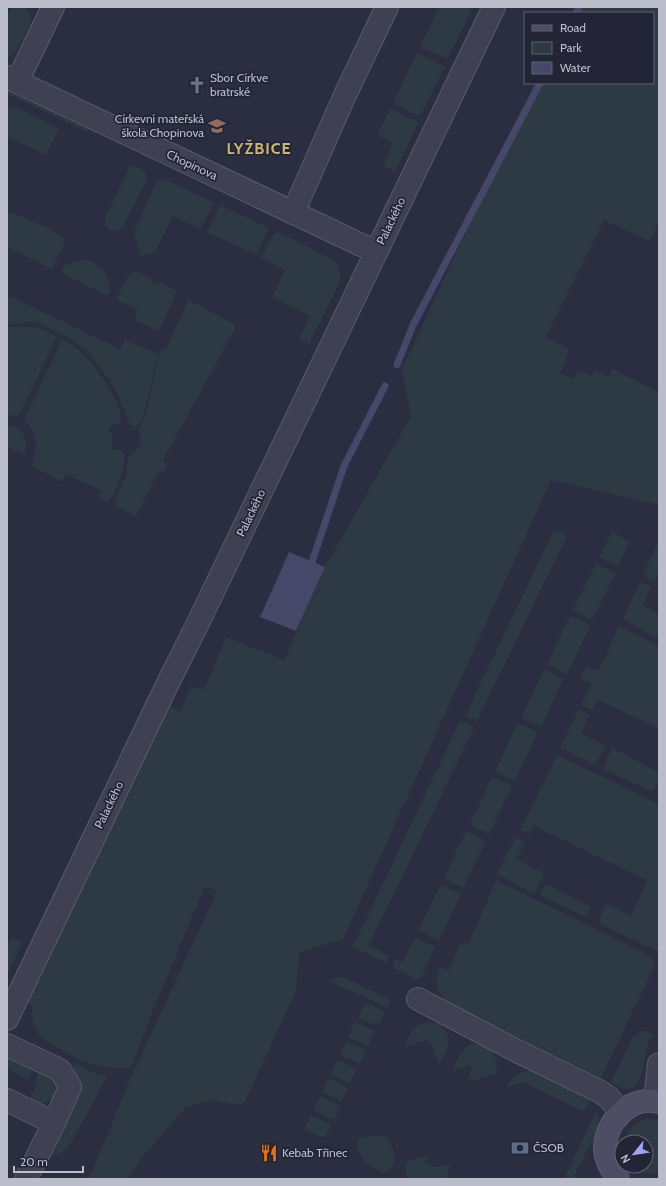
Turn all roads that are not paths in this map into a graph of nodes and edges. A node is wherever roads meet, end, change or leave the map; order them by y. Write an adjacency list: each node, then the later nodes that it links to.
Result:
1 (53, 7): 4 (street)
2 (387, 7): 5 (street)
3 (494, 7): 6 (street, Palackého)
4 (12, 80): 5 (street, Chopinova)
5 (293, 213): 6 (street, Chopinova)
6 (376, 252): 8 (street, Palackého)
7 (418, 999): 13 (street)
8 (7, 1019)
9 (7, 1044): 14 (street)
10 (659, 1064): 12 (street)
11 (7, 1100): 14 (street)
12 (657, 1101): 13 (street)
13 (621, 1112): 16 (street)
14 (54, 1123): 15 (street)
15 (26, 1179)
16 (618, 1179)

